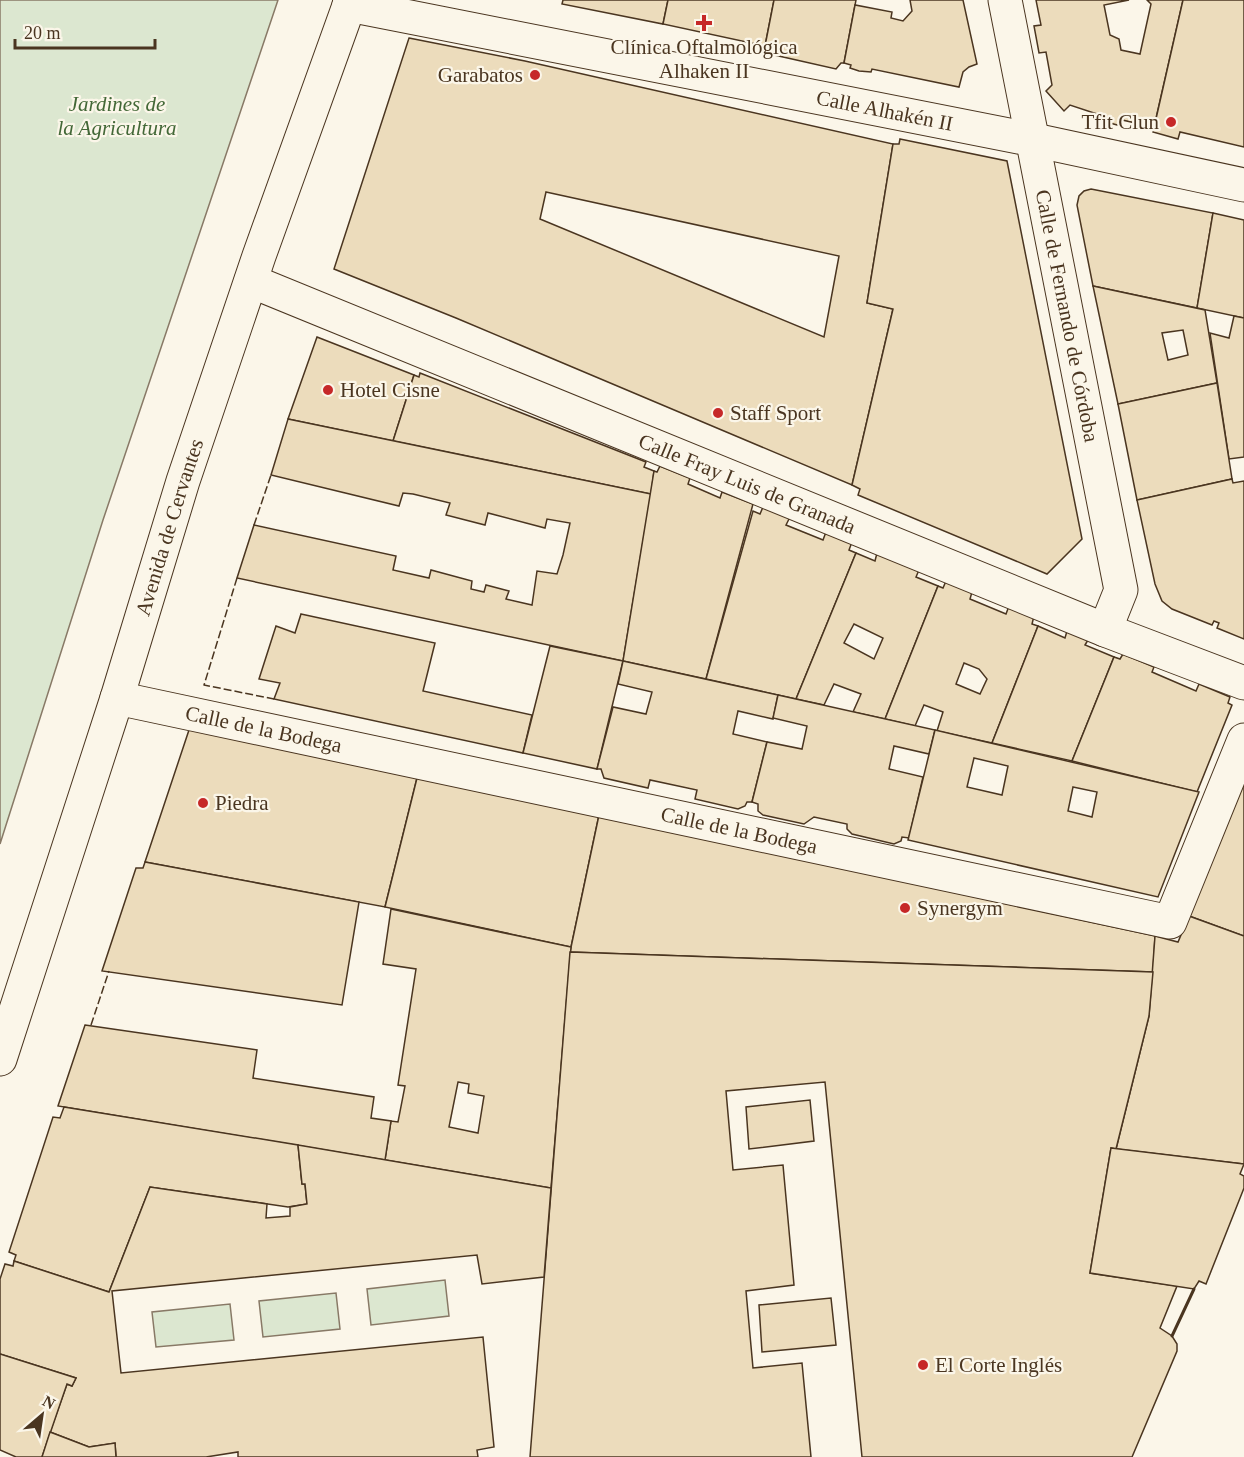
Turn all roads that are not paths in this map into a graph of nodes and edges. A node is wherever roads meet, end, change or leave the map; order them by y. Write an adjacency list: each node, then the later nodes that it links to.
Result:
1 (1005, 0): 3 (street, Calle de Fernando de Córdoba)
2 (350, 3): 3 (street, Calle Alhakén II); 5 (street, Avenida de Cervantes)
3 (1034, 140): 4 (street, Calle Alhakén II); 6 (street, Calle de Fernando de Córdoba)
4 (1244, 184)
5 (251, 281): 6 (street, Calle Fray Luis de Granada); 8 (street, Avenida de Cervantes)
6 (1105, 630): 7 (street, Calle Fray Luis de Granada)
7 (1244, 683)
8 (117, 698): 9 (street, Calle de la Bodega); 10 (street, Avenida de Cervantes)
9 (1244, 740)
10 (0, 1059)

